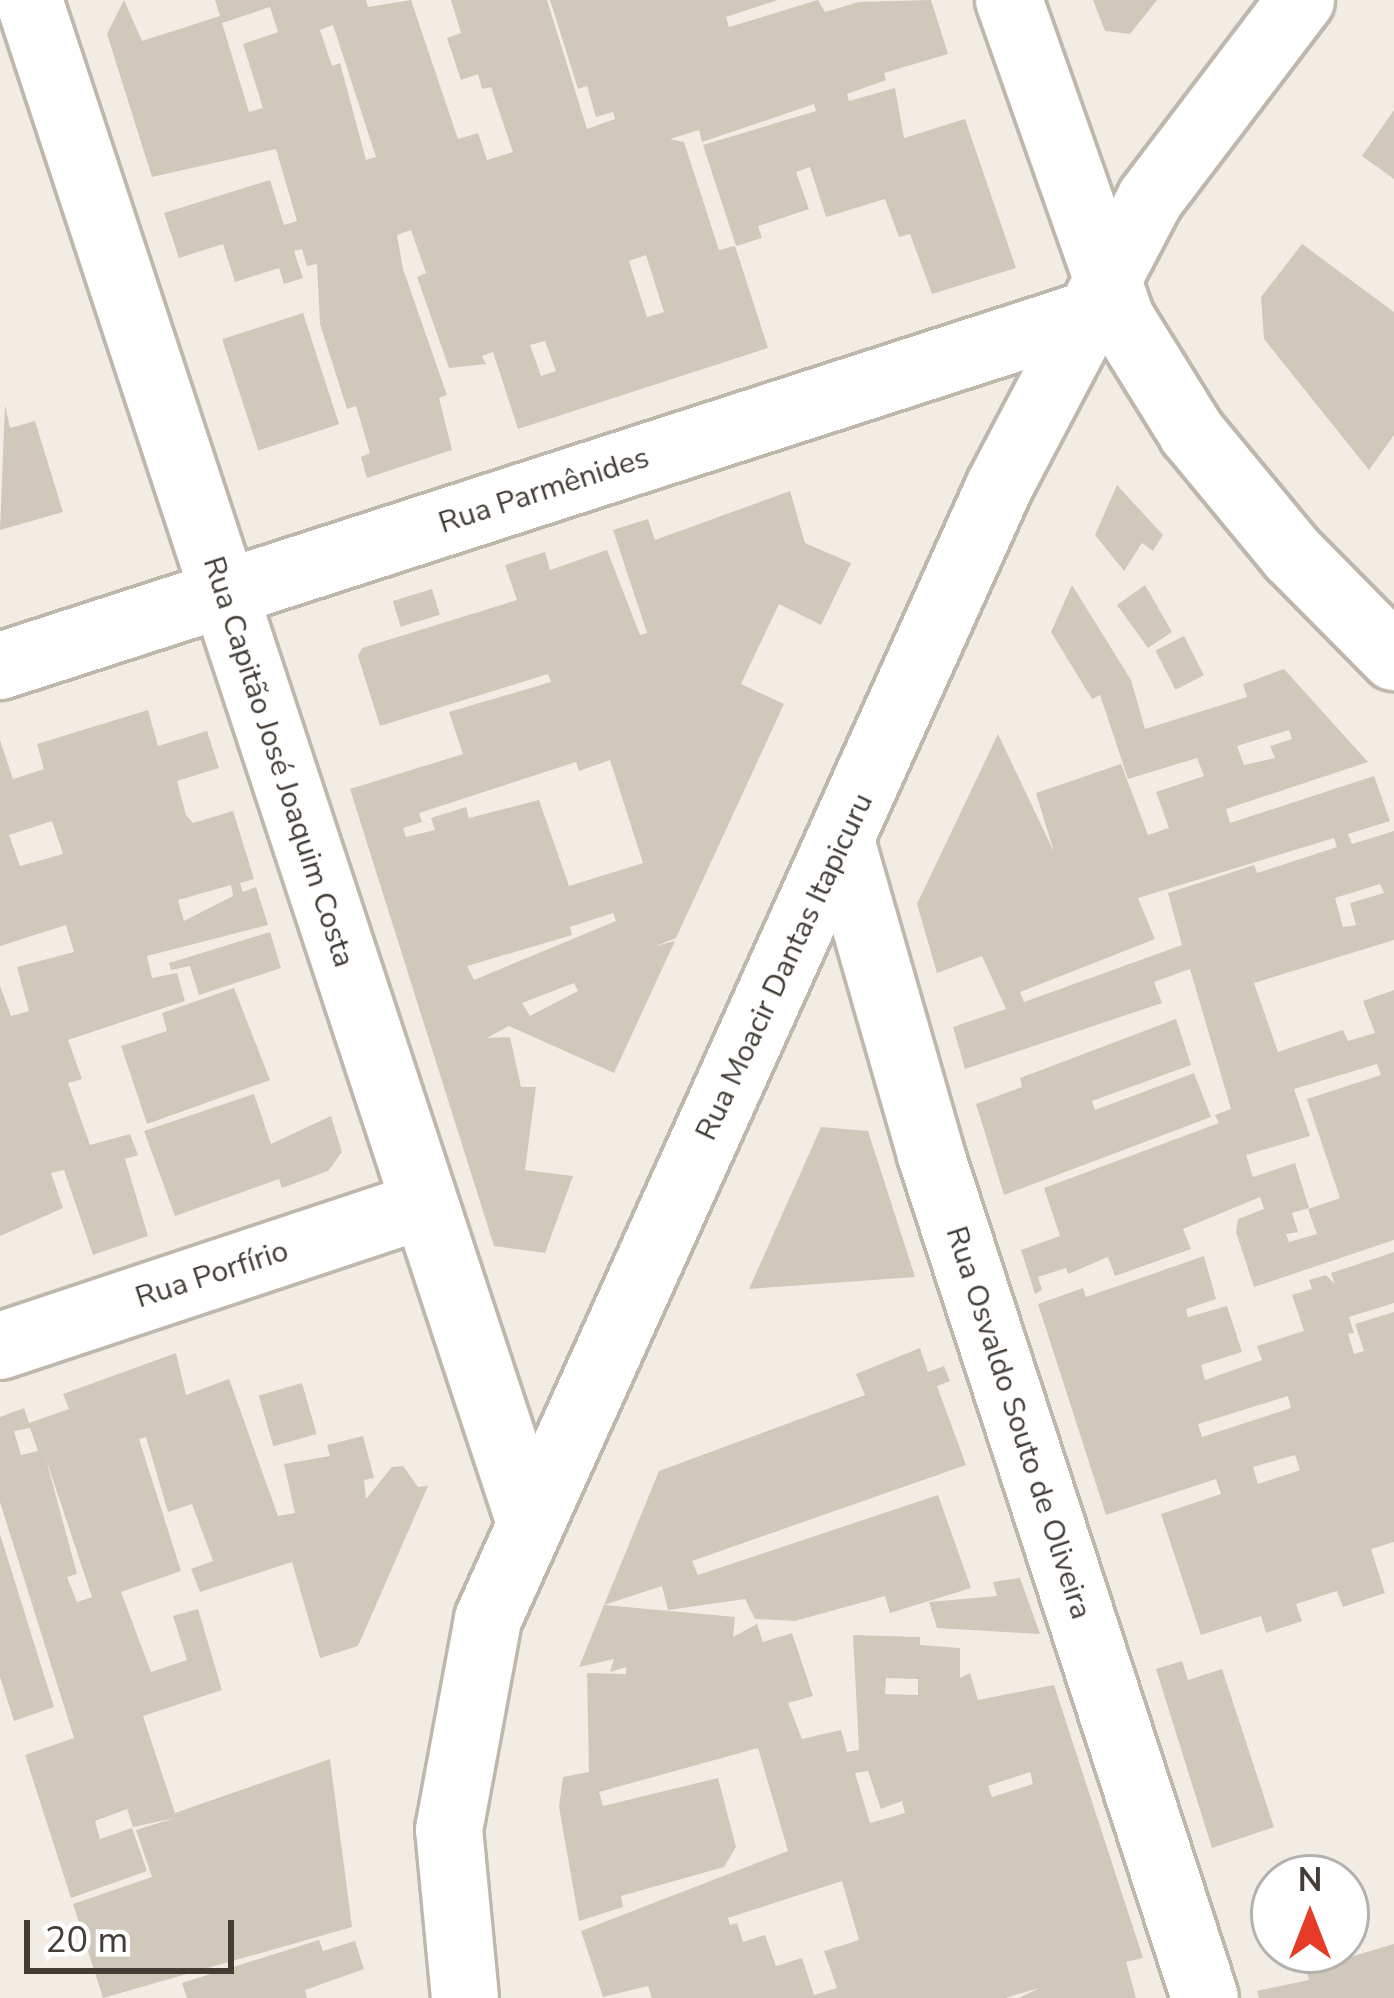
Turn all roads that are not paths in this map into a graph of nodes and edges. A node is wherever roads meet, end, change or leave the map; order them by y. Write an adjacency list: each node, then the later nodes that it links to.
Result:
1 (29, 0): 5 (street, Rua Capitão José Joaquim Costa)
2 (1010, 0): 4 (street)
3 (1301, 0): 4 (street, Rua Moacir Dantas Itapicuru)
4 (1098, 297): 5 (street, Rua Parmênides); 6 (street); 8 (street, Rua Moacir Dantas Itapicuru)
5 (224, 594): 7 (street, Rua Parmênides); 9 (street, Rua Capitão José Joaquim Costa)
6 (1394, 657)
7 (0, 666)
8 (842, 844): 11 (street, Rua Moacir Dantas Itapicuru); 13 (street, Rua Osvaldo Souto de Oliveira)
9 (423, 1205): 10 (street, Rua Porfírio); 11 (street, Rua Capitão José Joaquim Costa)
10 (0, 1346)
11 (530, 1523): 12 (street, Rua Moacir Dantas Itapicuru)
12 (465, 1998)
13 (1205, 1998)

